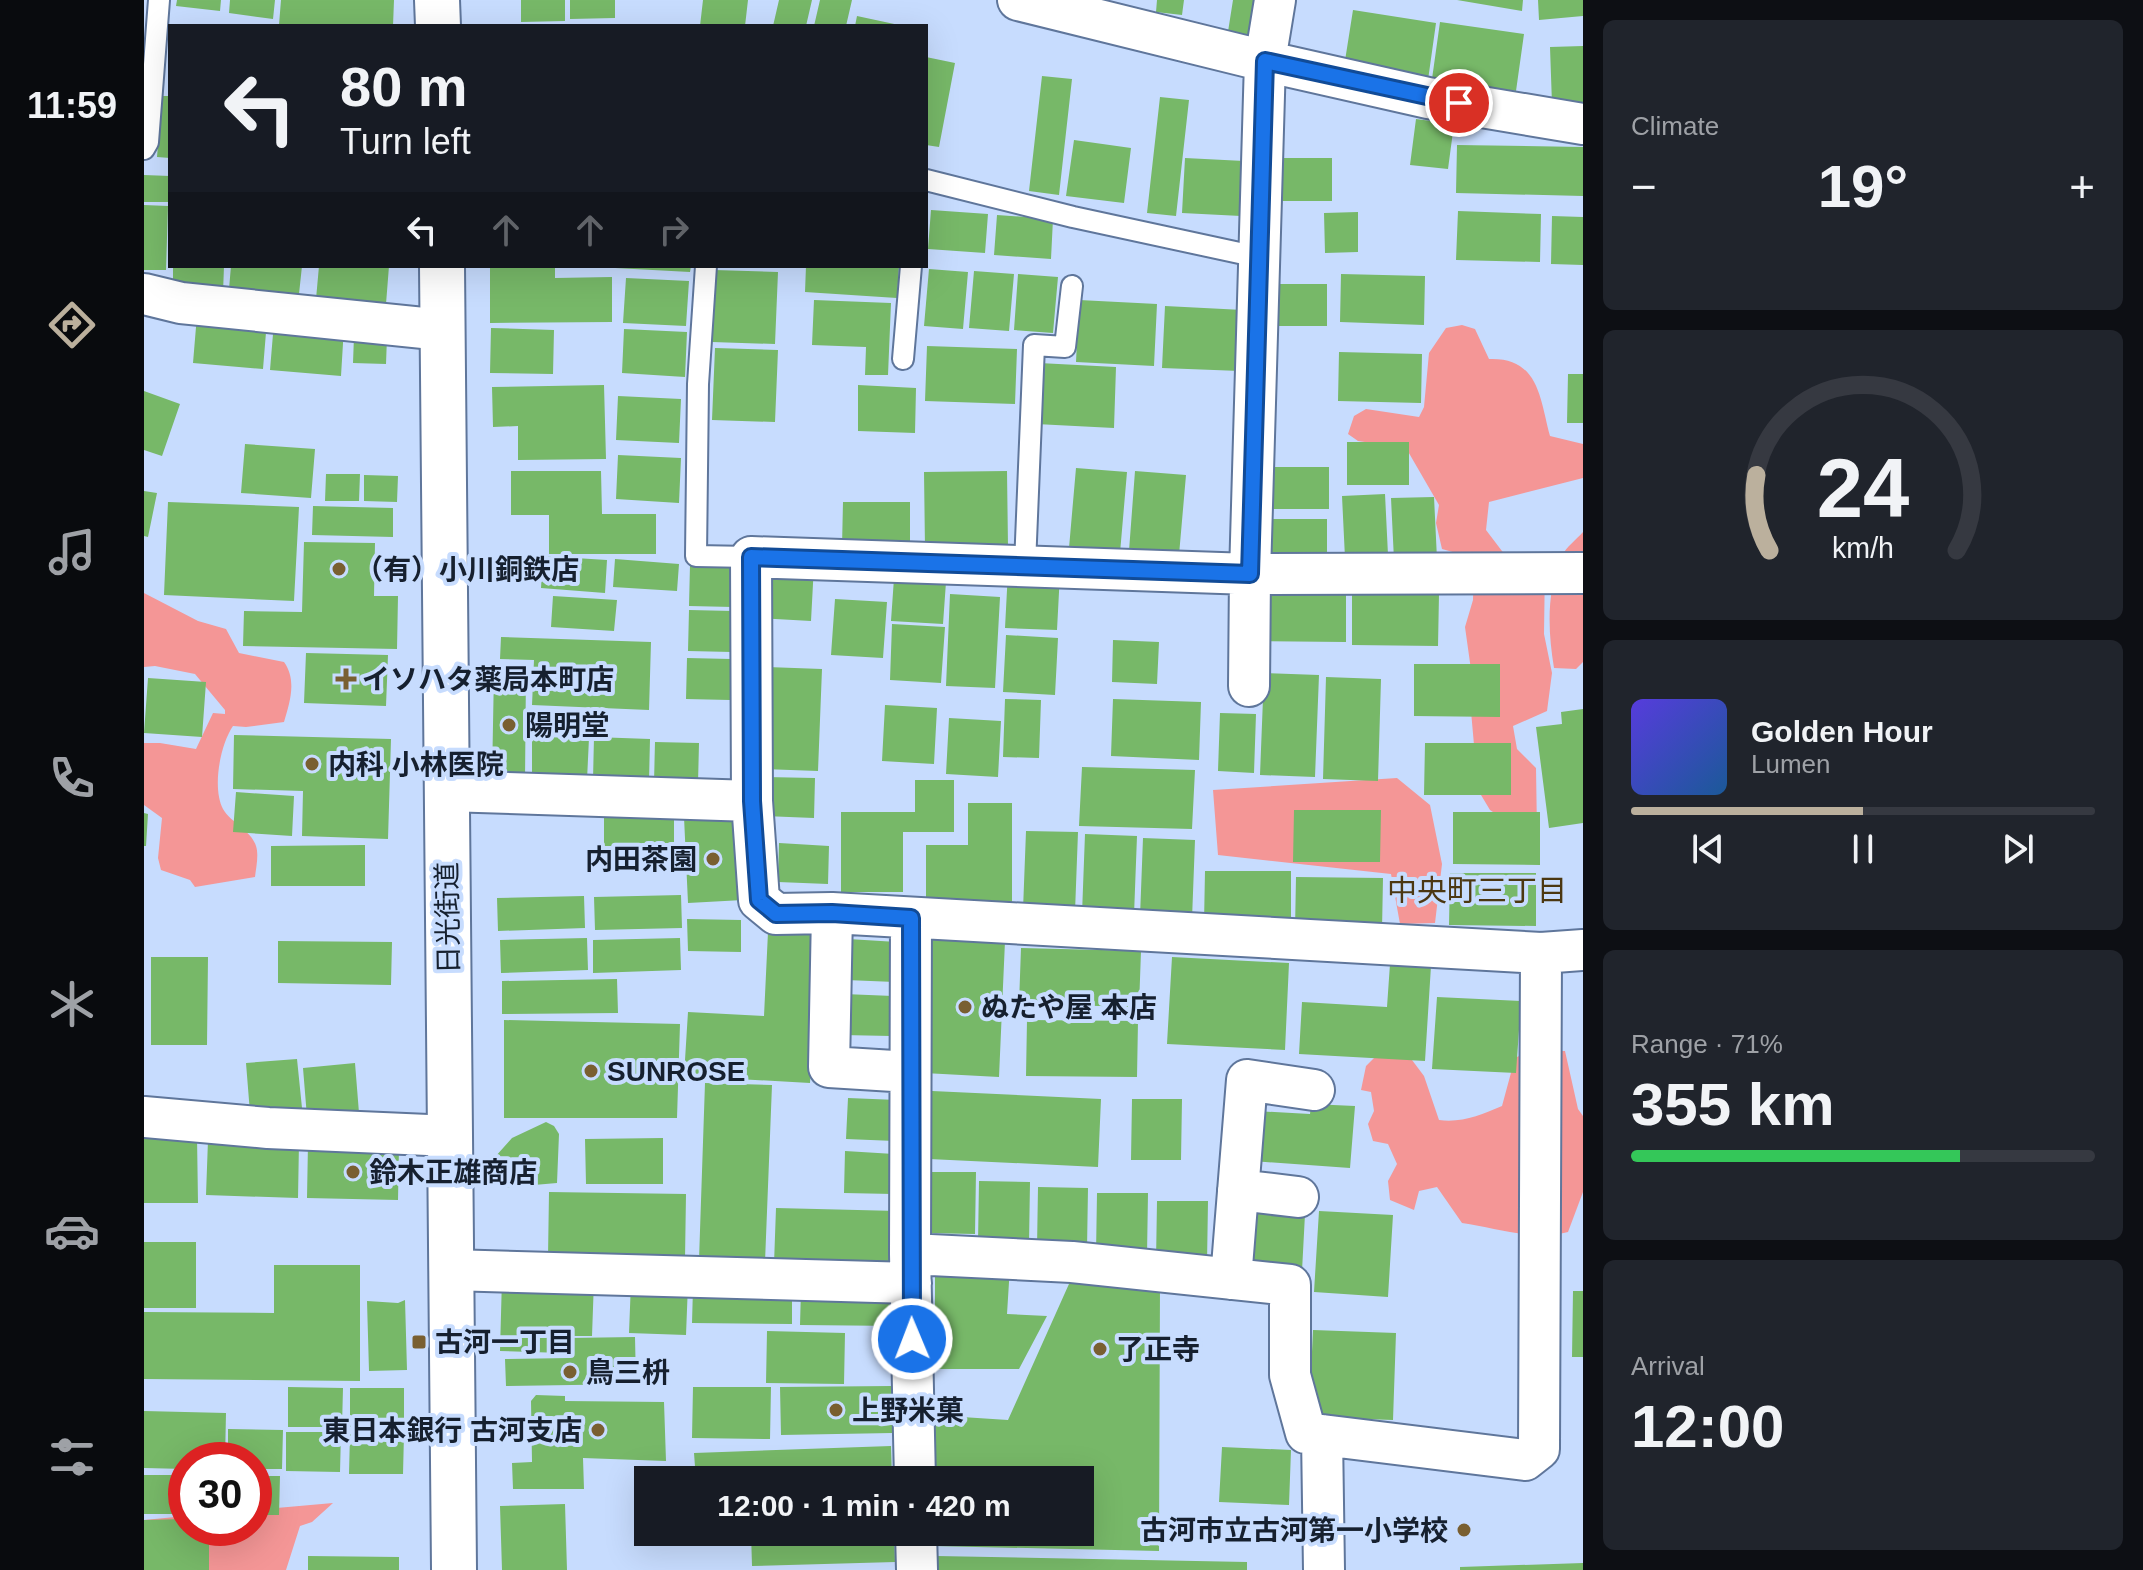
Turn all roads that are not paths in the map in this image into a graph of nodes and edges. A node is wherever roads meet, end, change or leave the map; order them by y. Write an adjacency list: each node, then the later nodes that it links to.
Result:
1 (437, 0): 5 (main road)
2 (1018, 0): 6 (street)
3 (1275, 0): 6 (street)
4 (154, 6): 8 (lane)
5 (438, 24)
6 (1265, 61): 7 (street); 10 (street)
7 (1583, 124)
8 (144, 149)
9 (928, 181): 10 (lane)
10 (1258, 257): 21 (street)
11 (442, 268): 16 (main road, 日光街道)
12 (706, 268): 18 (lane)
13 (911, 268): 17 (lane)
14 (1072, 286): 19 (lane)
15 (144, 294): 16 (street)
16 (443, 330): 23 (main road, 日光街道)
17 (903, 359)
18 (751, 557): 19 (street); 24 (street)
19 (1025, 565): 21 (street)
20 (1583, 573): 21 (street)
21 (1250, 574): 22 (street)
22 (1249, 686)
23 (447, 791): 24 (street); 32 (main road, 日光街道)
24 (752, 801): 25 (street)
25 (832, 913): 26 (street); 29 (street)
26 (911, 918): 28 (street); 29 (street)
27 (1583, 950): 28 (street)
28 (1541, 953): 38 (street)
29 (910, 1072): 35 (street)
30 (1314, 1090): 33 (street)
31 (144, 1117): 32 (street)
32 (451, 1136): 36 (main road, 日光街道)
33 (1238, 1190): 34 (street); 37 (street)
34 (1298, 1197)
35 (911, 1268): 36 (street); 37 (street); 39 (street)
36 (450, 1270): 41 (main road, 日光街道)
37 (1231, 1279): 38 (street)
38 (1322, 1435): 43 (street)
39 (915, 1466)
40 (916, 1546): 42 (street)
41 (454, 1570)
42 (917, 1570)
43 (1324, 1570)

